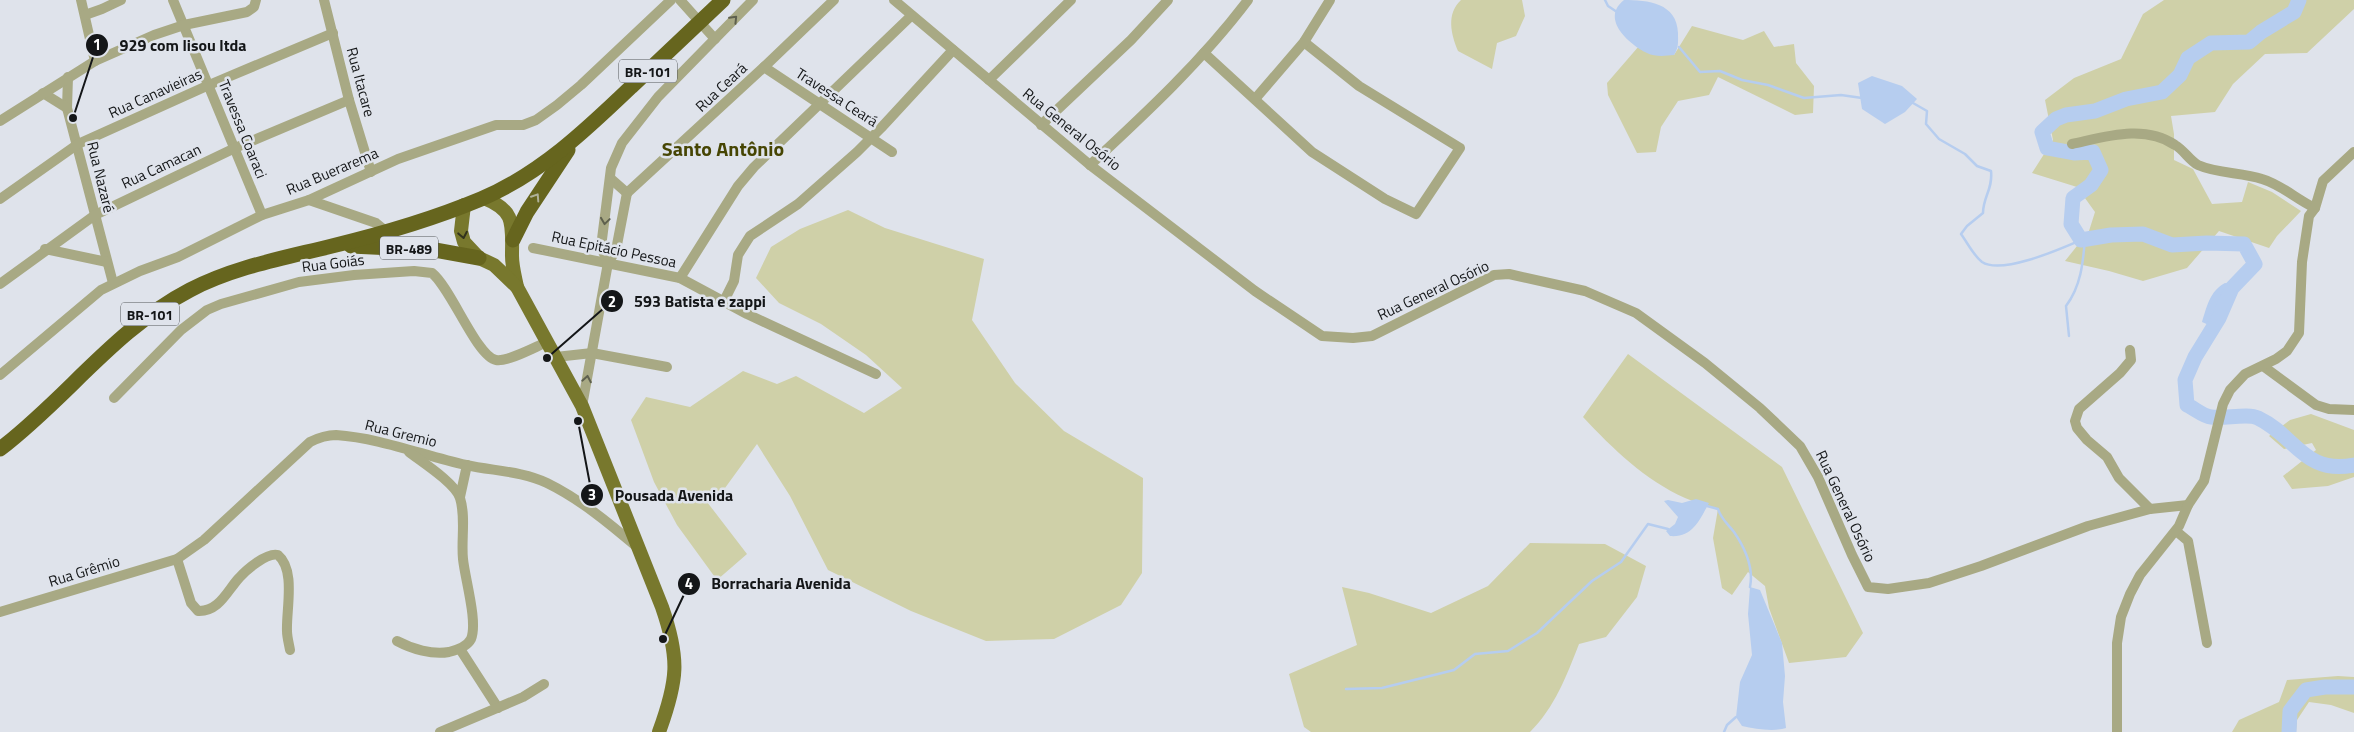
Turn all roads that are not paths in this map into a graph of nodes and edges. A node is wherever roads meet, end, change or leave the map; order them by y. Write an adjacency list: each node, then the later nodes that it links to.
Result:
1 (81, 0): 16 (street)
2 (121, 0): 16 (street)
3 (174, 0): 19 (street, Travessa Coaraci)
4 (256, 0): 19 (street)
5 (324, 0): 20 (street, Rua Itacare)
6 (671, 0): 45 (street, Rua Buerarema)
7 (680, 0): 18 (street)
8 (723, 0): 18 (highway, BR-101)
9 (753, 0): 21 (street, one-way to 9)
10 (834, 0): 26 (street, Rua Ceará)
11 (894, 0): 17 (street, Rua General Osório)
12 (1071, 0): 28 (street)
13 (1168, 0): 36 (street)
14 (1248, 0): 24 (street)
15 (1330, 0): 22 (street)
16 (84, 15): 25 (street)
17 (911, 16): 23 (street, Rua General Osório); 33 (street)
18 (700, 22): 21 (street); 38 (highway, BR-101)
19 (184, 25): 25 (street); 29 (street, Travessa Coaraci)
20 (333, 33): 29 (street, Rua Canavieiras); 32 (street, Rua Itacare)
21 (715, 39): 46 (street)
22 (1304, 42): 31 (street); 31 (street)
23 (953, 50): 28 (street, Rua General Osório); 37 (street)
24 (1204, 53): 31 (street); 44 (street)
25 (95, 61): 27 (street)
26 (764, 68): 33 (street, Travessa Ceará); 47 (street, Rua Ceará)
27 (68, 77): 30 (street); 34 (street, Rua Nazaré)
28 (989, 80): 36 (street, Rua General Osório)
29 (209, 85): 39 (street, Rua Canavieiras); 41 (street, Travessa Coaraci)
30 (43, 94): 34 (street); 35 (street)
31 (1255, 99)
32 (349, 100): 41 (street, Rua Camacan); 45 (street, Rua Itacare)
33 (820, 104): 37 (street, Travessa Ceará); 65 (street)
34 (67, 108): 39 (street, Rua Nazaré)
35 (0, 121)
36 (1041, 125): 44 (street, Rua General Osório)
37 (871, 138): 42 (street, Travessa Ceará); 69 (street)
38 (573, 142): 48 (highway, BR-101); 56 (highway, BR-489, one-way to 38)
39 (78, 144): 49 (street, Rua Canavieiras); 54 (street, Rua Nazaré)
40 (2072, 144): 52 (street)
41 (235, 148): 53 (street, Travessa Coaraci); 54 (street, Rua Camacan)
42 (892, 152)
43 (2354, 152): 52 (street)
44 (1090, 165): 86 (street, Rua General Osório)
45 (370, 172): 50 (street, Rua Buerarema)
46 (610, 178): 47 (street); 63 (street, one-way to 63)
47 (627, 193): 63 (street)
48 (484, 198): 51 (highway, BR-101); 56 (main road, BR-489)
49 (0, 199)
50 (309, 200): 53 (street, Rua Buerarema); 55 (street)
51 (464, 205): 55 (highway, BR-101); 61 (main road, BR-489, one-way to 61)
52 (2315, 208): 74 (street)
53 (262, 214): 66 (street, Rua Buerarema)
54 (95, 215): 59 (street, Rua Camacan); 62 (street, Rua Nazaré)
55 (387, 232): 57 (highway, BR-101)
56 (514, 240): 60 (main road, BR-489)
57 (337, 245): 61 (highway, BR-489); 81 (highway, BR-101)
58 (533, 248): 63 (street, Rua Epitácio Pessoa)
59 (45, 249): 62 (street); 67 (street, Rua Camacan)
60 (512, 257): 64 (main road); 68 (main road, BR-489)
61 (479, 258): 64 (main road, BR-489)
62 (107, 262): 66 (street, Rua Nazaré)
63 (608, 263): 65 (street, Rua Epitácio Pessoa); 72 (street)
64 (494, 266): 68 (main road, BR-489)
65 (680, 278): 69 (street, Rua Epitácio Pessoa)
66 (113, 283): 77 (street, Rua Buerarema)
67 (0, 284)
68 (517, 287): 70 (main road, BR-489)
69 (724, 302): 76 (street, Rua Epitácio Pessoa)
70 (547, 342): 73 (main road, BR-489); 78 (street, Rua Goiás)
71 (2130, 350): 86 (street)
72 (592, 353): 73 (street); 75 (street); 79 (street, one-way to 72)
73 (556, 356): 79 (main road, BR-489)
74 (2263, 366): 80 (street); 85 (street)
75 (667, 367)
76 (876, 374)
77 (0, 375)
78 (114, 398)
79 (582, 406): 88 (main road, BR-489)
80 (2354, 410)
81 (0, 449)
82 (407, 450): 83 (street, Rua Gremio); 84 (street); 89 (street, Rua Gremio)
83 (467, 465): 84 (street); 88 (street, Rua Gremio)
84 (460, 497): 93 (street)
85 (2188, 505): 86 (street, Rua General Osório); 87 (street)
86 (2150, 509)
87 (2176, 531): 92 (street); 99 (street)
88 (640, 550): 98 (main road, BR-489)
89 (177, 559): 90 (street, Rua Grêmio); 94 (street)
90 (0, 612)
91 (397, 641): 93 (street)
92 (2207, 643)
93 (460, 649): 96 (street)
94 (290, 650)
95 (544, 684): 96 (street)
96 (498, 708): 97 (street)
97 (440, 732)
98 (659, 732)
99 (2117, 732)

